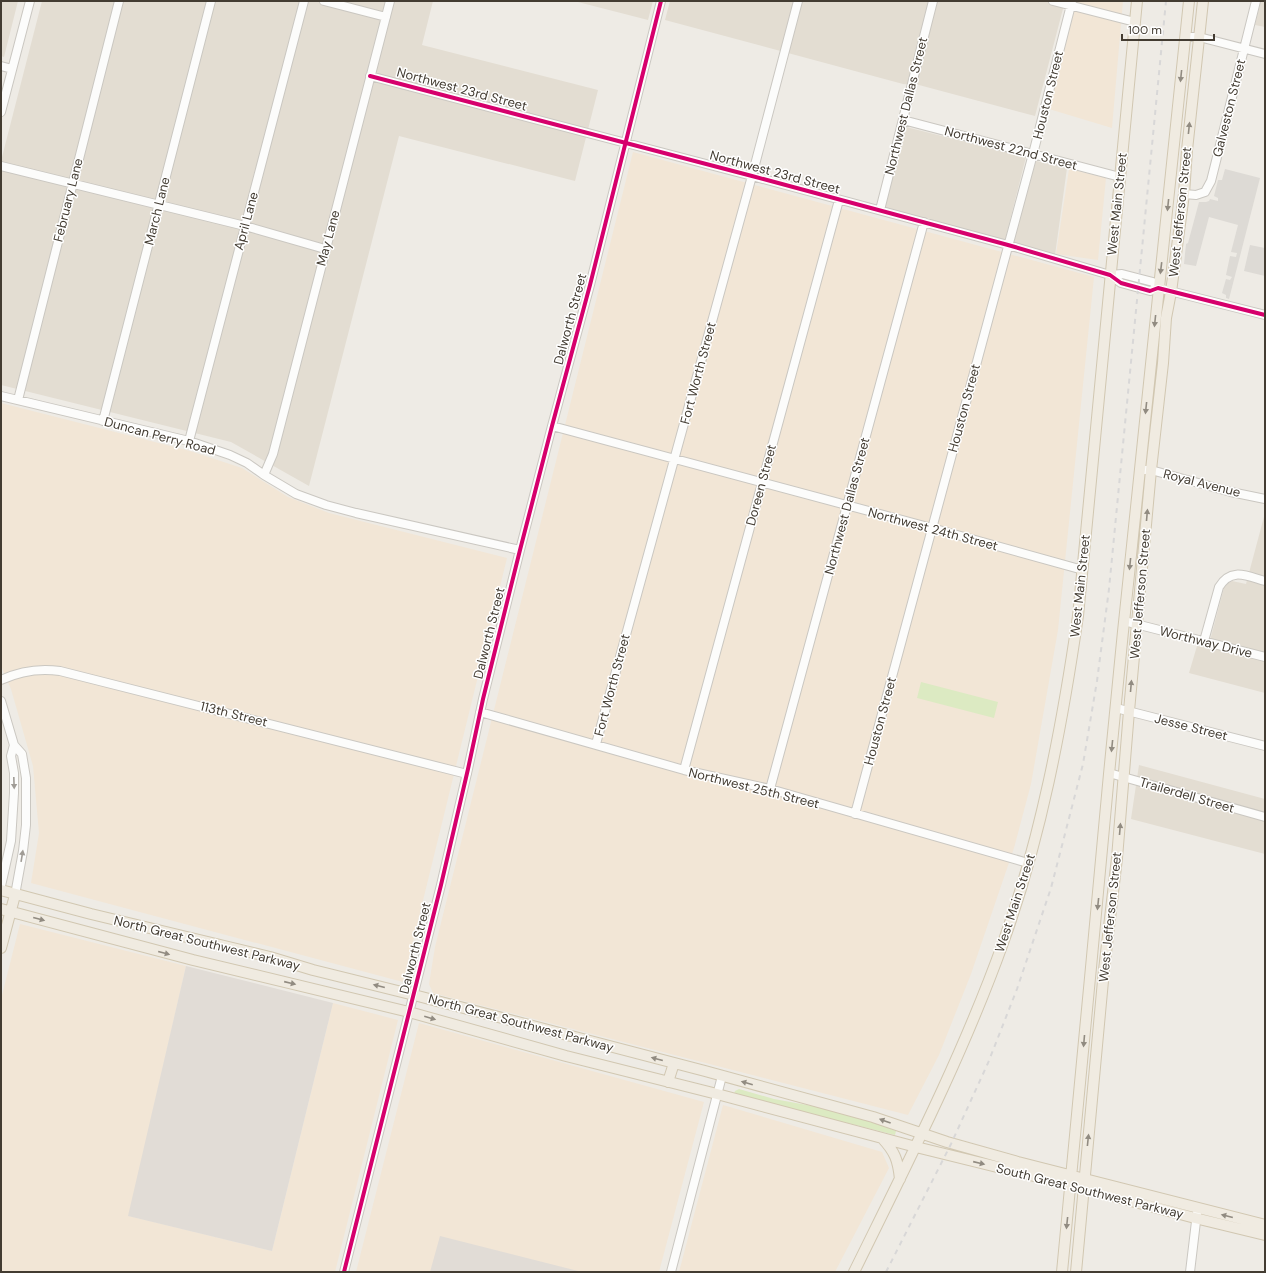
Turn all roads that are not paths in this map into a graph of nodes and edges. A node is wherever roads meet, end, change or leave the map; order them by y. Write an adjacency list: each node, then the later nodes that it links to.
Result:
1 (30, 1): 23 (street)
2 (118, 1): 32 (street, February Lane)
3 (211, 1): 35 (street, March Lane)
4 (304, 1): 38 (street, April Lane)
5 (324, 1): 16 (street)
6 (390, 1): 16 (street, May Lane)
7 (662, 1): 27 (street, Dalworth Street)
8 (798, 1): 30 (street, Fort Worth Street)
9 (933, 1): 26 (street, Northwest Dallas Street)
10 (1053, 1): 15 (street)
11 (1137, 1): 17 (main road, West Main Street)
12 (1189, 1): 18 (main road, West Jefferson Street)
13 (1203, 1): 19 (main road, West Jefferson Street)
14 (1256, 1): 20 (street, Galveston Street)
15 (1071, 3): 17 (street); 28 (street, Houston Street)
16 (386, 16): 24 (street, May Lane)
17 (1135, 22): 31 (main road, West Main Street)
18 (1185, 37): 19 (street); 42 (main road, West Jefferson Street, one-way to 42)
19 (1199, 37): 20 (street); 33 (main road, West Jefferson Street, one-way to 19)
20 (1244, 48): 21 (street); 33 (street, Galveston Street)
21 (1265, 54)
22 (1, 66): 23 (street)
23 (12, 69): 25 (street)
24 (370, 76): 27 (street, Northwest 23rd Street); 40 (street, May Lane)
25 (1, 112)
26 (903, 120): 28 (street, Northwest 22nd Street); 36 (street, Northwest Dallas Street)
27 (626, 142): 30 (street, Northwest 23rd Street); 50 (street, Dalworth Street)
28 (1033, 154): 31 (street, Northwest 22nd Street); 39 (street, Houston Street)
29 (1, 166): 32 (street)
30 (752, 176): 34 (street, Northwest 23rd Street); 52 (street, Fort Worth Street)
31 (1120, 177): 41 (main road, West Main Street)
32 (73, 184): 35 (street); 48 (street, February Lane)
33 (1184, 194): 43 (main road, West Jefferson Street)
34 (839, 200): 36 (street, Northwest 23rd Street); 56 (street, Doreen Street)
35 (158, 205): 38 (street); 49 (street, March Lane)
36 (880, 210): 37 (street, Northwest 23rd Street)
37 (924, 222): 39 (street, Northwest 23rd Street); 58 (street, Northwest Dallas Street)
38 (245, 226): 40 (street); 51 (street, April Lane)
39 (1008, 245): 41 (street, Northwest 23rd Street); 59 (street, Houston Street)
40 (325, 249): 55 (street, May Lane)
41 (1110, 275): 42 (street, Northwest 23rd Street); 61 (main road, West Main Street)
42 (1158, 288): 43 (street, Northwest 23rd Street); 45 (main road, West Jefferson Street, one-way to 45)
43 (1171, 292): 44 (street, Northwest 23rd Street); 46 (main road, West Jefferson Street)
44 (1265, 315)
45 (1149, 384): 46 (main road); 53 (main road, West Jefferson Street, one-way to 53)
46 (1161, 384): 54 (main road, West Jefferson Street)
47 (1, 396): 48 (street, Duncan Perry Road)
48 (18, 400): 49 (street, Duncan Perry Road)
49 (103, 421): 51 (street, Duncan Perry Road)
50 (552, 426): 52 (street, Northwest 24th Street); 60 (street, Dalworth Street)
51 (189, 441): 55 (street, Duncan Perry Road)
52 (675, 459): 56 (street, Northwest 24th Street); 72 (street, Fort Worth Street)
53 (1140, 470): 54 (street, Royal Avenue); 63 (main road, West Jefferson Street, one-way to 63)
54 (1151, 470): 57 (street, Royal Avenue); 64 (main road, West Jefferson Street, one-way to 54)
55 (264, 475): 60 (street, Duncan Perry Road)
56 (762, 483): 58 (street, Northwest 24th Street); 75 (street, Doreen Street)
57 (1265, 499)
58 (847, 506): 59 (street, Northwest 24th Street); 79 (street, Northwest Dallas Street)
59 (932, 528): 61 (street, Northwest 24th Street); 82 (street, Houston Street)
60 (520, 550): 71 (street, Dalworth Street)
61 (1083, 570): 84 (main road, West Main Street)
62 (1265, 581): 65 (street)
63 (1124, 621): 64 (street, Worthway Drive); 69 (main road, West Jefferson Street)
64 (1137, 624): 65 (street, Worthway Drive); 70 (main road, West Jefferson Street, one-way to 64)
65 (1204, 641): 66 (street, Worthway Drive)
66 (1265, 657)
67 (1, 680): 77 (street, 113th Street)
68 (1, 701): 73 (street)
69 (1116, 708): 70 (street, Jesse Street); 76 (main road, West Jefferson Street, one-way to 76)
70 (1129, 711): 74 (street, Jesse Street); 78 (main road, West Jefferson Street)
71 (480, 712): 72 (street, Northwest 25th Street); 77 (street, Dalworth Street)
72 (596, 744): 75 (street, Northwest 25th Street)
73 (14, 745): 87 (street, one-way to 87); 89 (street, one-way to 73)
74 (1265, 746)
75 (684, 770): 79 (street, Northwest 25th Street)
76 (1109, 773): 78 (street, Trailerdell Street); 80 (main road, West Jefferson Street)
77 (467, 774): 92 (street, Dalworth Street)
78 (1124, 777): 81 (main road, West Jefferson Street); 83 (street, Trailerdell Street)
79 (770, 789): 82 (street, Northwest 25th Street)
80 (1106, 804): 81 (main road); 85 (main road, West Jefferson Street)
81 (1122, 806): 86 (main road, West Jefferson Street, one-way to 81)
82 (854, 814): 84 (street, Northwest 25th Street)
83 (1265, 817)
84 (1028, 863): 102 (main road, West Main Street)
85 (1100, 879): 86 (main road); 93 (main road, West Jefferson Street, one-way to 93)
86 (1115, 881): 94 (main road, West Jefferson Street)
87 (1, 886)
88 (1, 890): 89 (main road, North Great Southwest Parkway)
89 (15, 895): 90 (main road); 92 (main road, North Great Southwest Parkway, one-way to 89)
90 (6, 910): 91 (main road); 95 (main road, North Great Southwest Parkway, one-way to 95)
91 (1, 948)
92 (414, 995): 95 (street, Dalworth Street); 96 (main road, North Great Southwest Parkway, one-way to 92)
93 (1088, 1002): 94 (main road); 100 (main road, West Jefferson Street, one-way to 100)
94 (1101, 1004): 101 (main road, West Jefferson Street)
95 (409, 1012): 98 (main road, North Great Southwest Parkway, one-way to 98); 111 (street, Dalworth Street)
96 (674, 1063): 97 (main road, North Great Southwest Parkway); 98 (main road)
97 (722, 1076): 99 (street); 102 (main road, North Great Southwest Parkway, one-way to 97)
98 (668, 1082): 99 (main road, North Great Southwest Parkway)
99 (717, 1094): 103 (main road, North Great Southwest Parkway); 112 (street)
100 (1079, 1094): 101 (main road); 106 (main road, West Jefferson Street)
101 (1092, 1096): 107 (main road, West Jefferson Street, one-way to 101)
102 (922, 1134): 104 (main road, West Main Street); 106 (main road, South Great Southwest Parkway)
103 (882, 1138): 104 (main road, North Great Southwest Parkway); 105 (main road)
104 (916, 1147): 105 (main road, West Main Street); 106 (main road, South Great Southwest Parkway, one-way to 106)
105 (900, 1180): 113 (main road, West Main Street)
106 (1072, 1180): 107 (main road, South Great Southwest Parkway); 114 (main road, West Jefferson Street, one-way to 114)
107 (1084, 1183): 108 (main road, South Great Southwest Parkway); 115 (main road, West Jefferson Street)
108 (1196, 1213): 109 (main road, South Great Southwest Parkway, one-way to 108); 110 (main road, South Great Southwest Parkway); 116 (street)
109 (1265, 1225)
110 (1265, 1235)
111 (344, 1272)
112 (672, 1272)
113 (854, 1272)
114 (1062, 1272)
115 (1076, 1272)
116 (1190, 1272)

